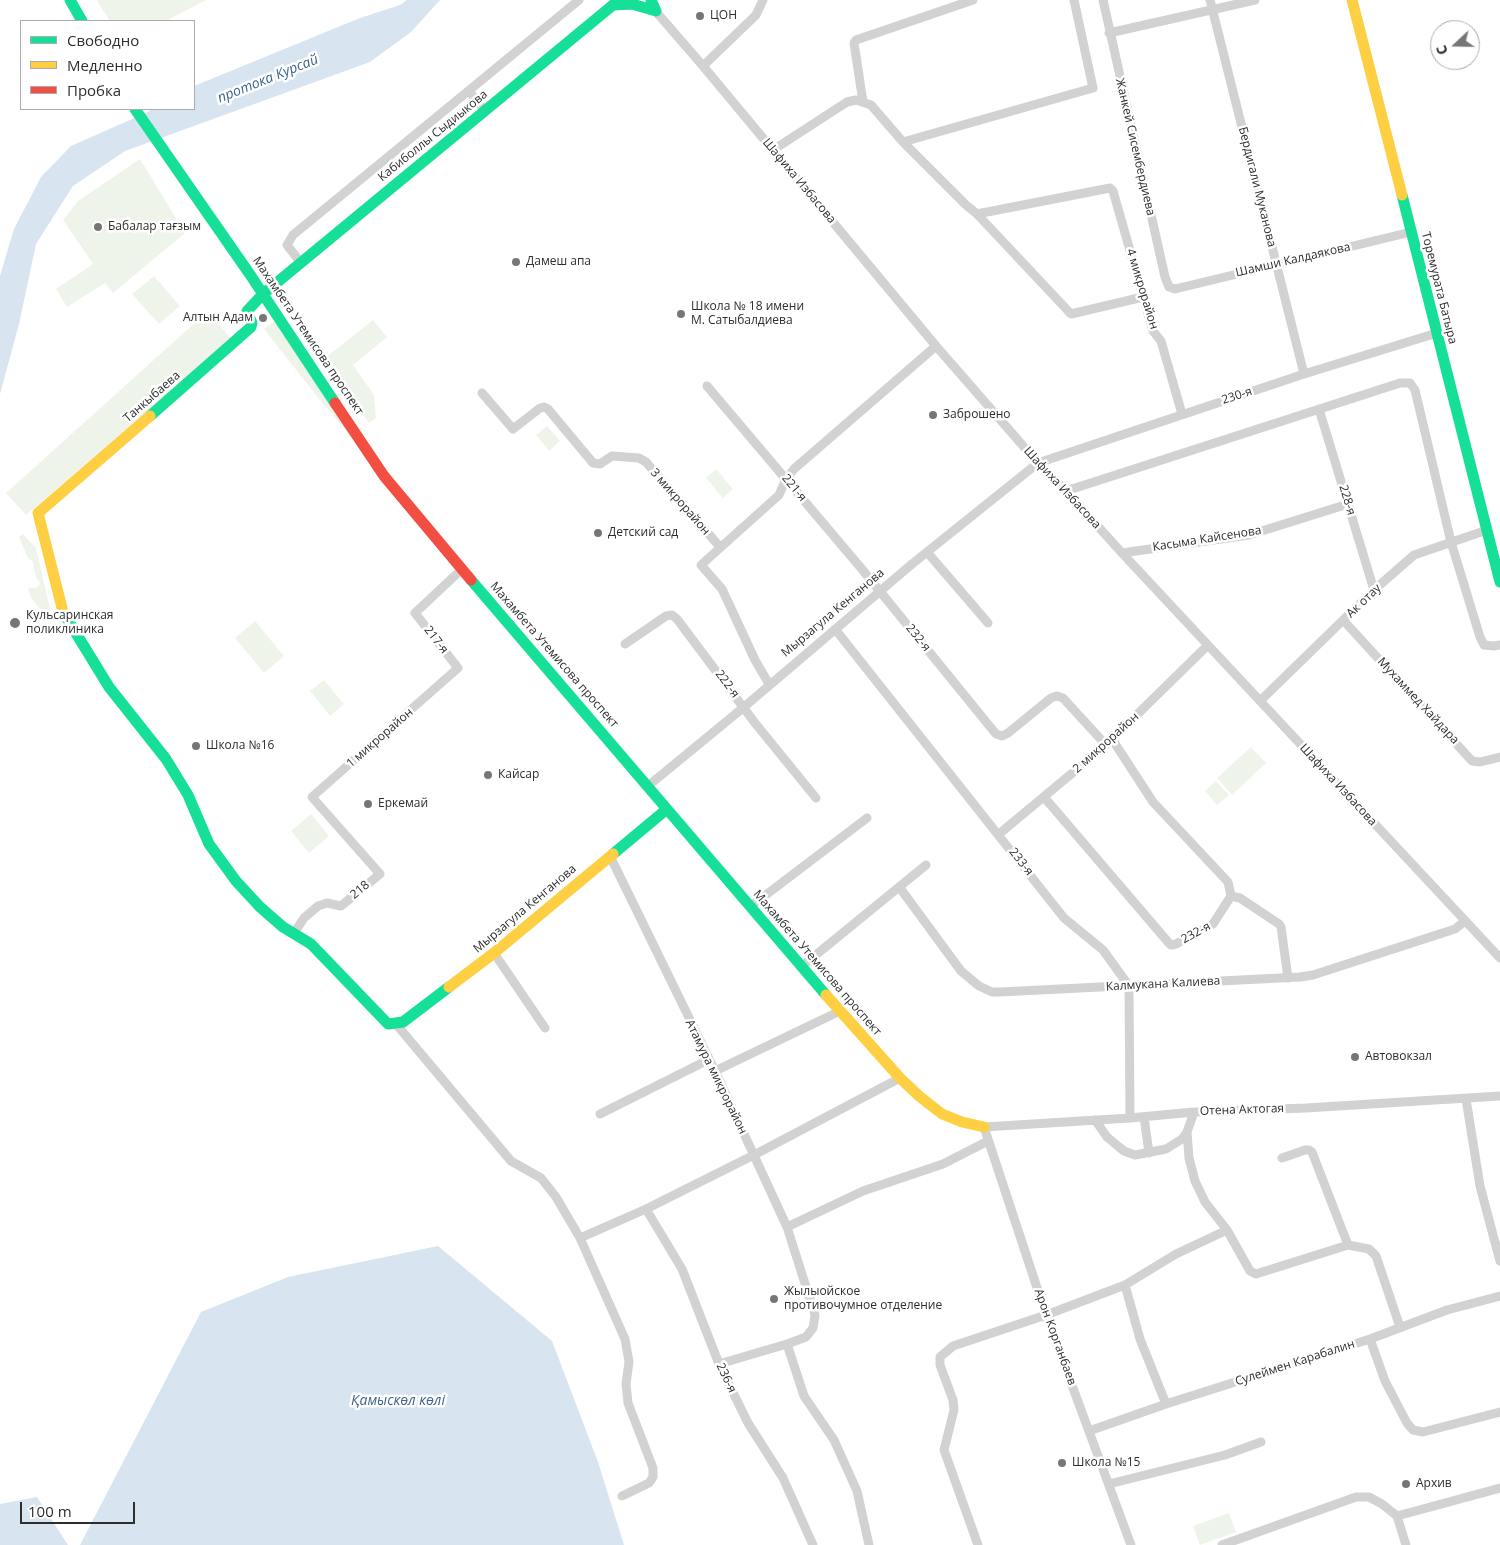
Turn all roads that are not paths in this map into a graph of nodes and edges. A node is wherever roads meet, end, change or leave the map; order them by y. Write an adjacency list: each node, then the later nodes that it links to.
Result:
1 (70, 0): 15 (street)
2 (579, 0): 18 (street)
3 (646, 0): 13 (street, Шафиха Избасова)
4 (651, 0): 13 (street)
5 (763, 0): 17 (street)
6 (974, 0): 19 (street)
7 (1074, 0): 22 (street)
8 (1103, 0): 16 (street, Жанкей Сисембердиева)
9 (1210, 0): 14 (street, Бердигали Муканова)
10 (1255, 0): 14 (street)
11 (1352, 0): 25 (street, Торемурата Батыра)
12 (616, 2): 13 (street); 21 (street, Кабиболлы Сыдиыкова)
13 (656, 11): 17 (street, Шафиха Избасова)
14 (1213, 11): 16 (street); 27 (street, Бердигали Муканова)
15 (81, 20)
16 (1110, 33): 28 (street, Жанкей Сисембердиева)
17 (703, 66): 23 (street, Шафиха Избасова)
18 (469, 91): 21 (street); 26 (street)
19 (863, 102): 22 (street); 23 (street)
20 (135, 110): 29 (street, Махамбета Утемисова проспект)
21 (485, 111): 26 (street, Кабиболлы Сыдиыкова)
22 (903, 142): 24 (street)
23 (773, 150): 32 (street, Шафиха Избасова)
24 (977, 214): 30 (street); 30 (street, 4 микрорайон)
25 (1411, 232): 27 (street, Шамши Калдаякова); 31 (street, Торемурата Батыра)
26 (301, 263): 29 (street, Кабиболлы Сыдиыкова)
27 (1276, 264): 28 (street, Шамши Калдаякова); 33 (street, Бердигали Муканова)
28 (1175, 289)
29 (263, 294): 47 (street, Махамбета Утемисова проспект); 76 (street, Танкыбаева)
30 (1142, 297): 37 (street, 4 микрорайон)
31 (1437, 333): 33 (street, 230-я); 42 (street, Торемурата Батыра)
32 (936, 346): 38 (street, Шафиха Избасова); 39 (street)
33 (1304, 374): 37 (street, 230-я)
34 (707, 386): 39 (street, 221-я)
35 (482, 392): 44 (street, 3 микрорайон)
36 (1319, 409): 40 (street); 41 (street, 228-я); 43 (street)
37 (1182, 414): 38 (street, 230-я)
38 (1038, 463): 40 (street, Шафиха Избасова); 45 (street, Мырзагула Кенганова)
39 (786, 479): 44 (street); 50 (street, 221-я)
40 (1066, 491): 46 (street, Шафиха Избасова)
41 (1348, 504): 46 (street, Касыма Кайсенова); 49 (street, 228-я)
42 (1487, 530): 43 (street, Ак отау); 48 (street, Торемурата Батыра)
43 (1451, 542): 49 (street, Ак отау); 56 (street)
44 (720, 547): 58 (street)
45 (927, 552): 50 (street, Мырзагула Кенганова); 52 (street)
46 (1122, 553): 55 (street, Шафиха Избасова)
47 (462, 569): 57 (street, 217-я); 63 (street, Махамбета Утемисова проспект)
48 (1500, 582)
49 (1374, 590): 51 (street, Ак отау)
50 (880, 591): 53 (street, Мырзагула Кенганова); 61 (street, 232-я)
51 (1344, 621): 59 (street, Ак отау); 62 (street, Мухаммед Хайдара)
52 (988, 623)
53 (835, 629): 58 (street, Мырзагула Кенганова); 68 (street, 233-я)
54 (625, 644): 60 (street, 222-я)
55 (1208, 645): 59 (street, Шафиха Избасова); 61 (street, 2 микрорайон)
56 (1500, 645)
57 (458, 668): 71 (street, 1 микрорайон)
58 (769, 684): 60 (street, Мырзагула Кенганова)
59 (1260, 700): 75 (street, Шафиха Избасова)
60 (744, 707): 63 (street, Мырзагула Кенганова); 65 (street, 222-я)
61 (1109, 742): 64 (street, 2 микрорайон); 73 (street, 232-я)
62 (1500, 757)
63 (648, 786): 66 (street, Махамбета Утемисова проспект)
64 (1044, 797): 68 (street, 2 микрорайон); 73 (street, 232-я)
65 (816, 798)
66 (667, 809): 69 (street, Мырзагула Кенганова); 74 (street, Махамбета Утемисова проспект)
67 (867, 818): 74 (street)
68 (999, 834): 81 (street, 233-я)
69 (610, 856): 77 (street, Мырзагула Кенганова); 85 (street, Атамура микрорайон)
70 (926, 866): 72 (street)
71 (380, 874): 76 (street, 218)
72 (900, 888): 79 (street); 81 (street, Калмукана Калиева)
73 (1231, 896): 80 (street)
74 (750, 907): 79 (street, Махамбета Утемисова проспект)
75 (1465, 921): 78 (street, Шафиха Избасова); 80 (street, Калмукана Калиева)
76 (294, 933): 83 (street)
77 (494, 953): 83 (street, Мырзагула Кенганова); 84 (street)
78 (1500, 958)
79 (801, 967): 82 (street, Махамбета Утемисова проспект)
80 (1288, 978): 81 (street, Калмукана Калиева)
81 (1129, 986): 93 (street)
82 (840, 1011): 86 (street); 87 (street, Махамбета Утемисова проспект)
83 (396, 1024): 104 (street)
84 (545, 1028)
85 (708, 1060): 86 (street, Атамура микрорайон); 91 (street)
86 (715, 1071): 99 (street, Атамура микрорайон)
87 (900, 1078): 95 (street, Махамбета Утемисова проспект); 99 (street)
88 (1500, 1096): 89 (street, Отена Актогая)
89 (1466, 1099): 90 (street, Отена Актогая); 106 (street)
90 (1194, 1112): 92 (street, Отена Актогая); 96 (street)
91 (600, 1114)
92 (1144, 1117): 93 (street, Отена Актогая); 98 (street)
93 (1130, 1118): 94 (street, Отена Актогая)
94 (1095, 1120): 95 (street, Отена Актогая); 98 (street)
95 (984, 1127): 97 (street, Арон Корганбаев)
96 (1188, 1132): 98 (street); 103 (street)
97 (988, 1141): 102 (street); 109 (street, Арон Корганбаев)
98 (1149, 1153)
99 (754, 1155): 101 (street); 102 (street, Атамура микрорайон)
100 (1282, 1158): 105 (street)
101 (646, 1209): 104 (street); 113 (street, 236-я)
102 (787, 1227): 112 (street, Атамура микрорайон)
103 (1227, 1230): 105 (street); 107 (street)
104 (580, 1238): 120 (street)
105 (1348, 1245): 110 (street)
106 (1500, 1261)
107 (1125, 1285): 109 (street); 114 (street)
108 (1500, 1296): 110 (street, Сулеймен Карабалин)
109 (1046, 1314): 116 (street, Арон Корганбаев); 124 (street)
110 (1400, 1327): 111 (street, Сулеймен Карабалин)
111 (1370, 1339): 114 (street, Сулеймен Карабалин); 115 (street)
112 (787, 1344): 113 (street); 123 (street)
113 (719, 1364): 122 (street, 236-я)
114 (1166, 1404): 116 (street, Сулеймен Карабалин)
115 (1500, 1412)
116 (1089, 1431): 118 (street, Арон Корганбаев)
117 (1261, 1442): 118 (street)
118 (1109, 1484): 125 (street, Арон Корганбаев)
119 (1500, 1488): 121 (street)
120 (622, 1496)
121 (1397, 1516): 126 (street); 127 (street)
122 (813, 1545)
123 (868, 1545)
124 (978, 1545)
125 (1130, 1545)
126 (1222, 1545)
127 (1406, 1545)

